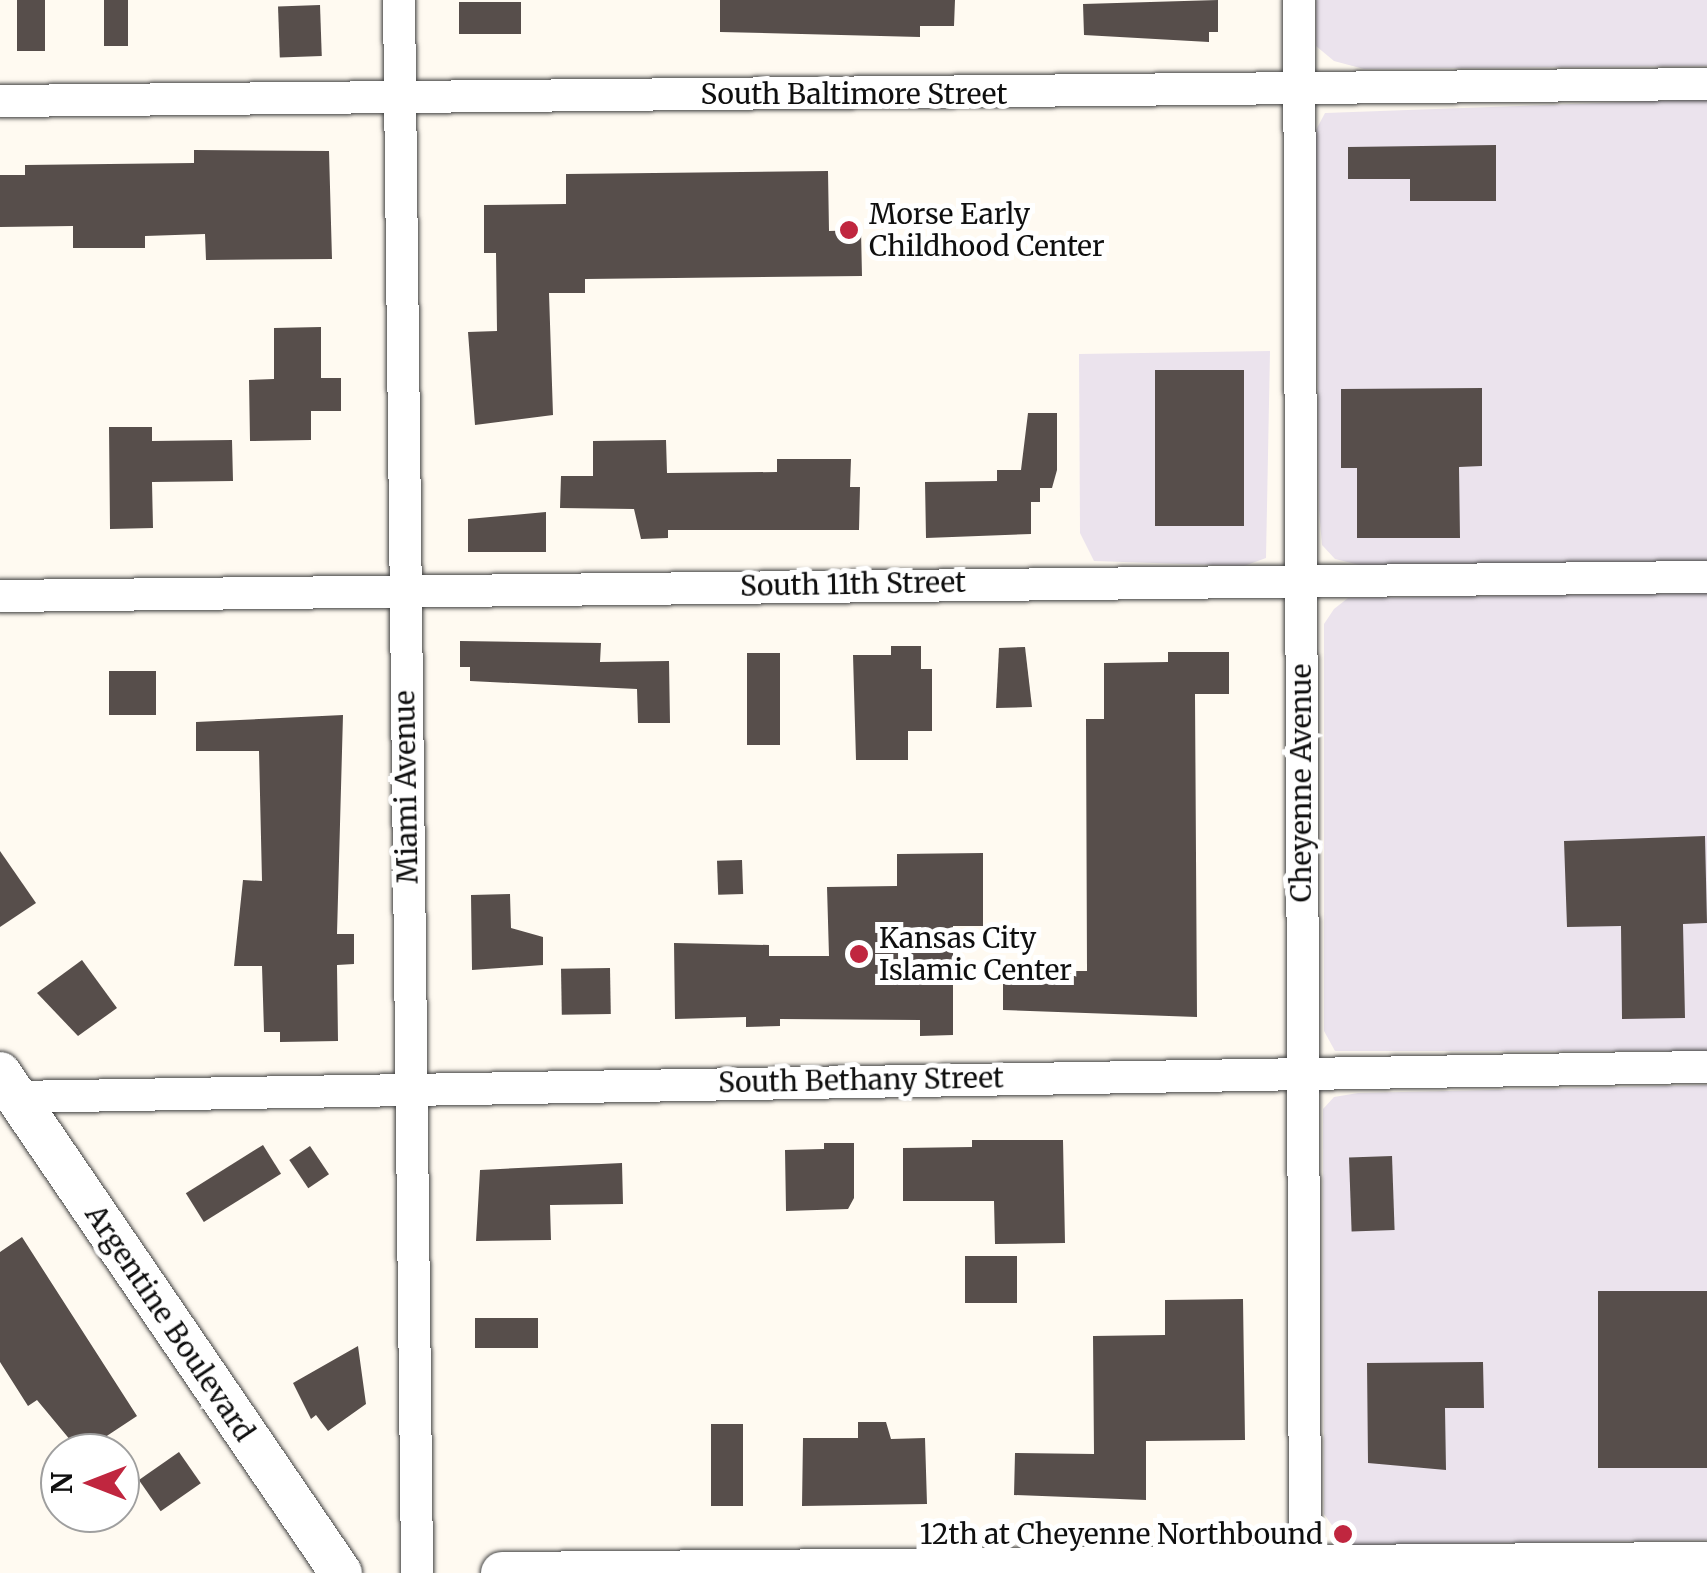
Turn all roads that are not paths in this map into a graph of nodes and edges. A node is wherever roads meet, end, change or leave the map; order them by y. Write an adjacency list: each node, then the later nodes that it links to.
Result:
1 (399, 0): 5 (street, Miami Avenue)
2 (1299, 0): 4 (street, Cheyenne Avenue)
3 (1707, 84): 4 (street, South Baltimore Street)
4 (1298, 91): 5 (street, South Baltimore Street); 8 (street, Cheyenne Avenue)
5 (400, 98): 6 (street, South Baltimore Street); 9 (street, Miami Avenue)
6 (0, 101)
7 (1707, 576): 8 (street, South 11th Street)
8 (1301, 580): 9 (street, South 11th Street); 12 (street, Cheyenne Avenue)
9 (404, 588): 10 (street, South 11th Street); 14 (street, Miami Avenue)
10 (0, 596)
11 (1707, 1066): 12 (street, South Bethany Street)
12 (1301, 1073): 14 (street, South Bethany Street); 16 (street, Cheyenne Avenue)
13 (8, 1085): 14 (street, South Bethany Street); 17 (street, Argentine Boulevard)
14 (409, 1088): 18 (street, Miami Avenue)
15 (1707, 1563): 16 (street)
16 (1306, 1567): 19 (street)
17 (341, 1573)
18 (416, 1573)
19 (502, 1573)

